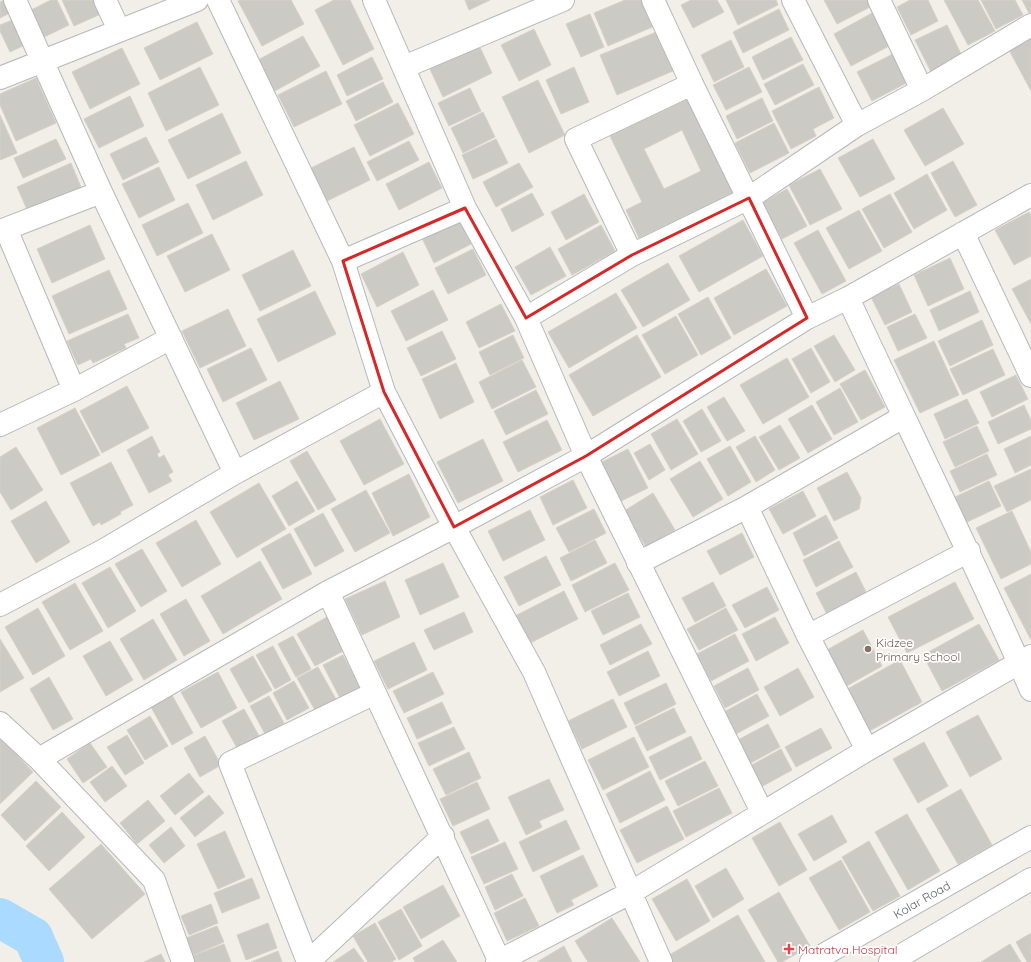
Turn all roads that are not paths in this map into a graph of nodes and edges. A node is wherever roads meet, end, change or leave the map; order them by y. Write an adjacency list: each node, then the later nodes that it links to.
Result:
1 (15, 0): 12 (street)
2 (105, 0): 11 (street)
3 (197, 0): 11 (street)
4 (218, 0): 25 (street)
5 (374, 0): 13 (street)
6 (563, 0): 13 (street)
7 (653, 0): 15 (street)
8 (793, 0): 17 (street)
9 (879, 0): 16 (street)
10 (1031, 25): 16 (street)
11 (119, 30): 12 (street)
12 (43, 61): 14 (street); 18 (street)
13 (404, 67): 21 (street)
14 (0, 78)
15 (692, 84): 20 (street); 24 (street)
16 (922, 90): 17 (street)
17 (857, 125): 20 (street)
18 (101, 192): 22 (street); 29 (street)
19 (1031, 194): 23 (street)
20 (749, 198): 24 (street); 28 (street)
21 (465, 208): 25 (street); 27 (street)
22 (3, 230): 31 (street)
23 (963, 233): 26 (street); 30 (street)
24 (632, 255): 27 (street)
25 (343, 261): 32 (street)
26 (848, 298): 28 (street); 33 (street)
27 (526, 318): 35 (street)
28 (807, 318): 35 (street)
29 (171, 338): 31 (street); 36 (street)
30 (1031, 376)
31 (74, 390): 34 (street)
32 (384, 392): 36 (street); 38 (street)
33 (903, 417): 37 (street); 39 (street)
34 (0, 426)
35 (586, 456): 38 (street); 40 (street)
36 (236, 473): 42 (street)
37 (747, 507): 40 (street); 43 (street)
38 (454, 528): 41 (street); 54 (street)
39 (969, 551): 43 (street); 44 (street)
40 (638, 563): 50 (street)
41 (328, 592): 46 (street); 49 (street)
42 (0, 605)
43 (808, 636): 48 (street)
44 (1025, 660): 45 (street); 48 (street)
45 (1031, 690)
46 (376, 693): 51 (street); 57 (street)
47 (0, 723): 49 (street)
48 (867, 750): 50 (street)
49 (39, 759): 56 (street)
50 (762, 812): 54 (street)
51 (443, 836): 55 (street); 57 (street)
52 (1031, 837): 59 (street, Kolar Road)
53 (1031, 879): 60 (street)
54 (630, 893): 55 (street); 58 (street)
55 (498, 961)
56 (183, 962)
57 (308, 962)
58 (661, 962)
59 (811, 962)
60 (890, 962)

